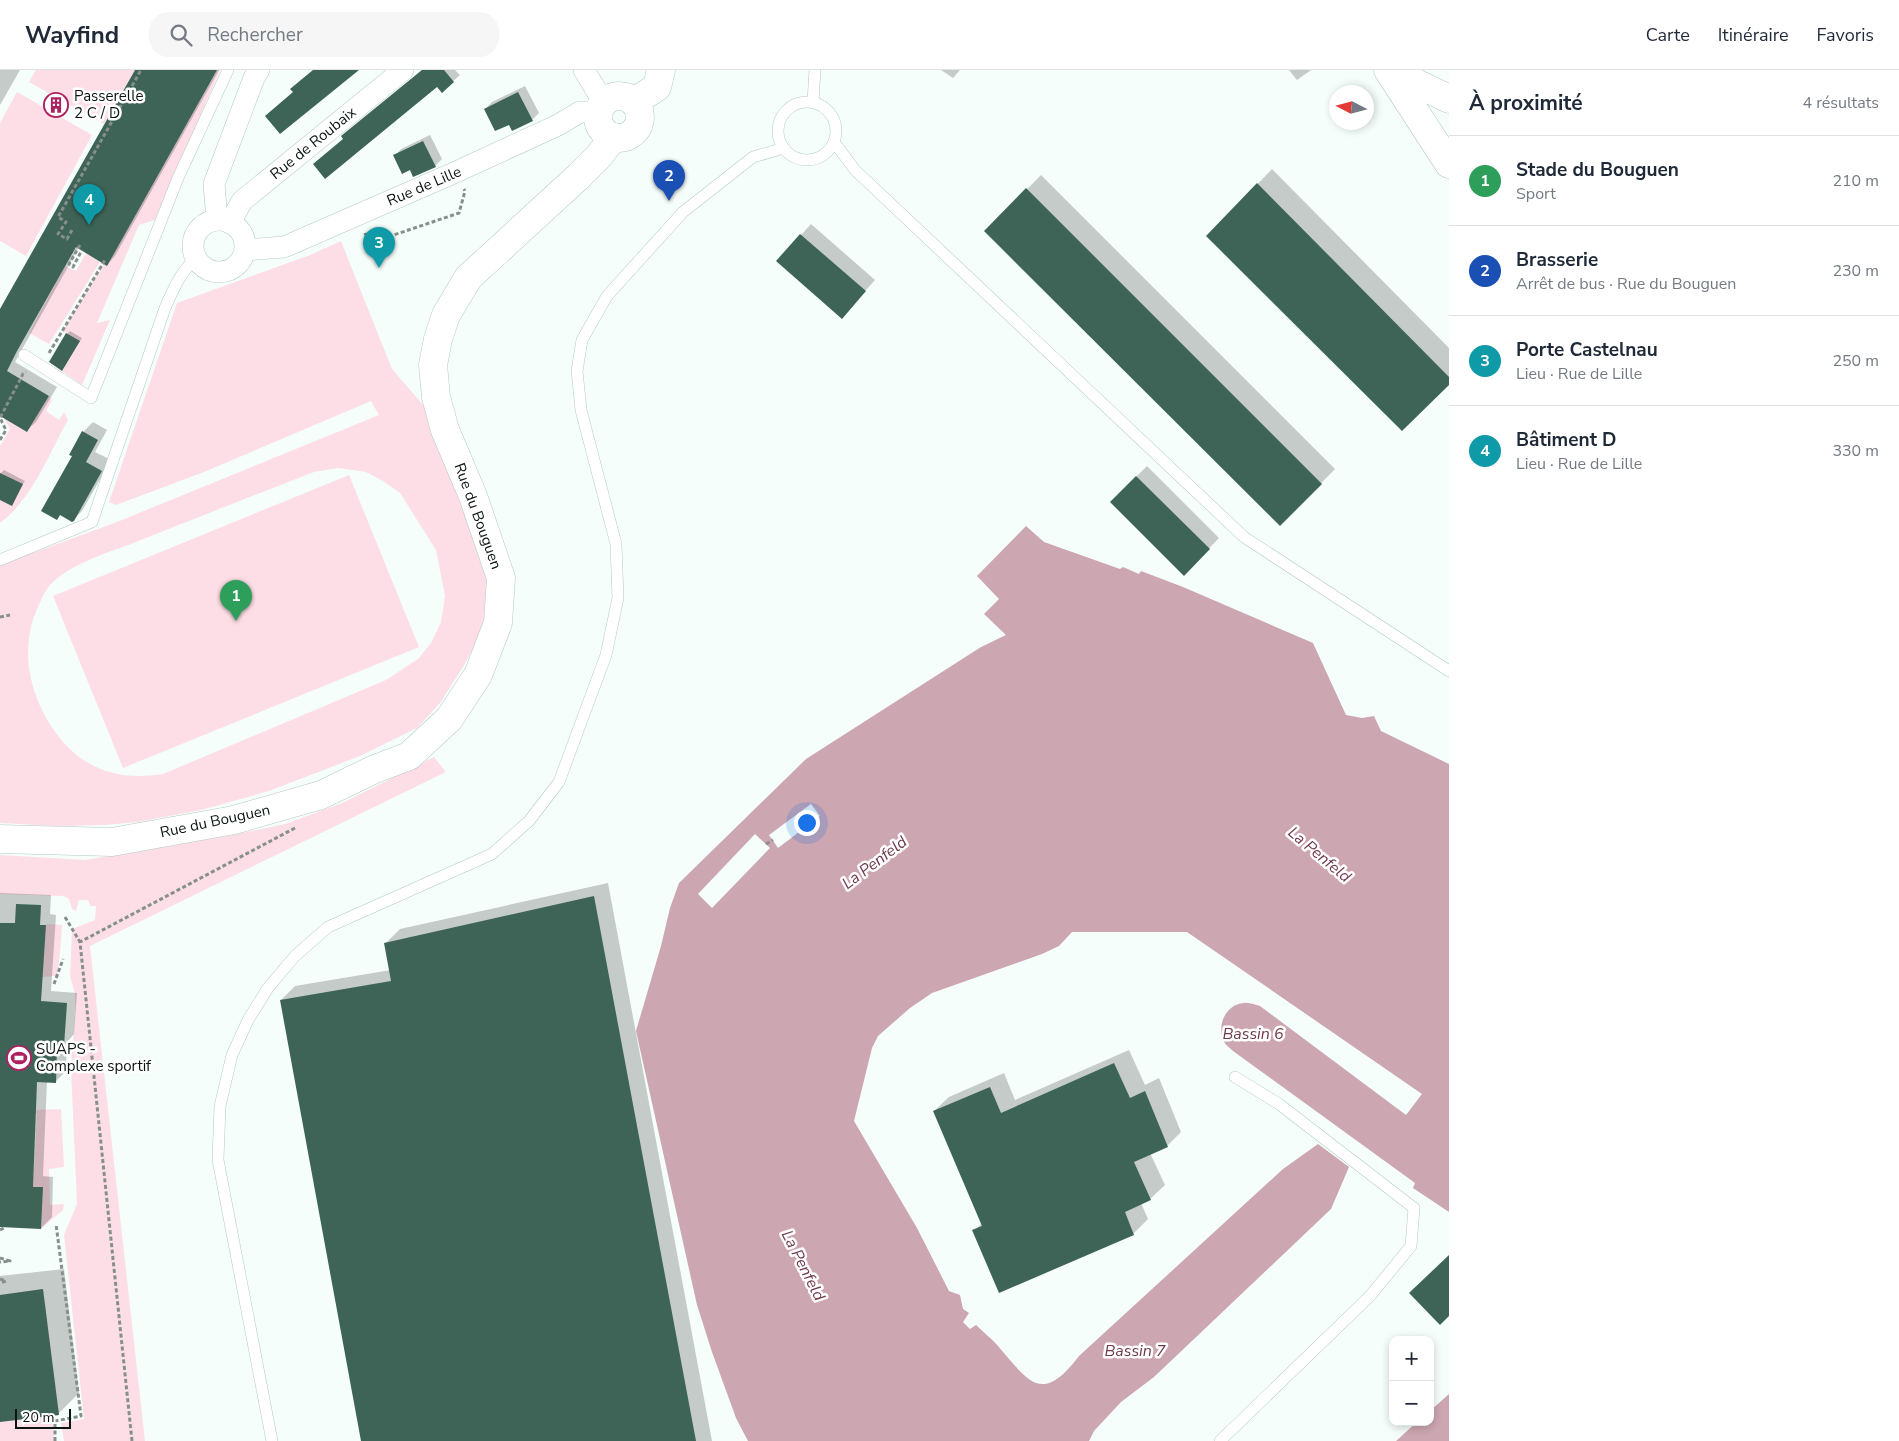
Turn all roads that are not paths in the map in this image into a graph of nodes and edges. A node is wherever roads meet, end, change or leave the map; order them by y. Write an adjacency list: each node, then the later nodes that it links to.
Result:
1 (228, 70): 20 (lane)
2 (259, 70): 17 (street)
3 (403, 70): 17 (street, Rue de Roubaix)
4 (584, 70): 12 (street)
5 (815, 70): 11 (lane)
6 (1388, 70): 16 (street)
7 (1399, 70): 9 (street)
8 (659, 78): 10 (street)
9 (1449, 99)
10 (634, 102): 12 (street); 13 (street)
11 (813, 102): 14 (lane); 15 (lane)
12 (601, 108): 13 (street); 18 (street, Rue de Lille)
13 (614, 137): 23 (street, Rue du Bouguen)
14 (834, 142): 15 (lane); 22 (lane)
15 (784, 148): 25 (lane)
16 (1447, 149)
17 (224, 221): 18 (street); 19 (street)
18 (245, 250): 19 (street)
19 (197, 258): 21 (lane)
20 (24, 355)
21 (0, 560)
22 (1449, 671)
23 (0, 839)
24 (1235, 1077): 26 (lane)
25 (272, 1441)
26 (1220, 1441)

